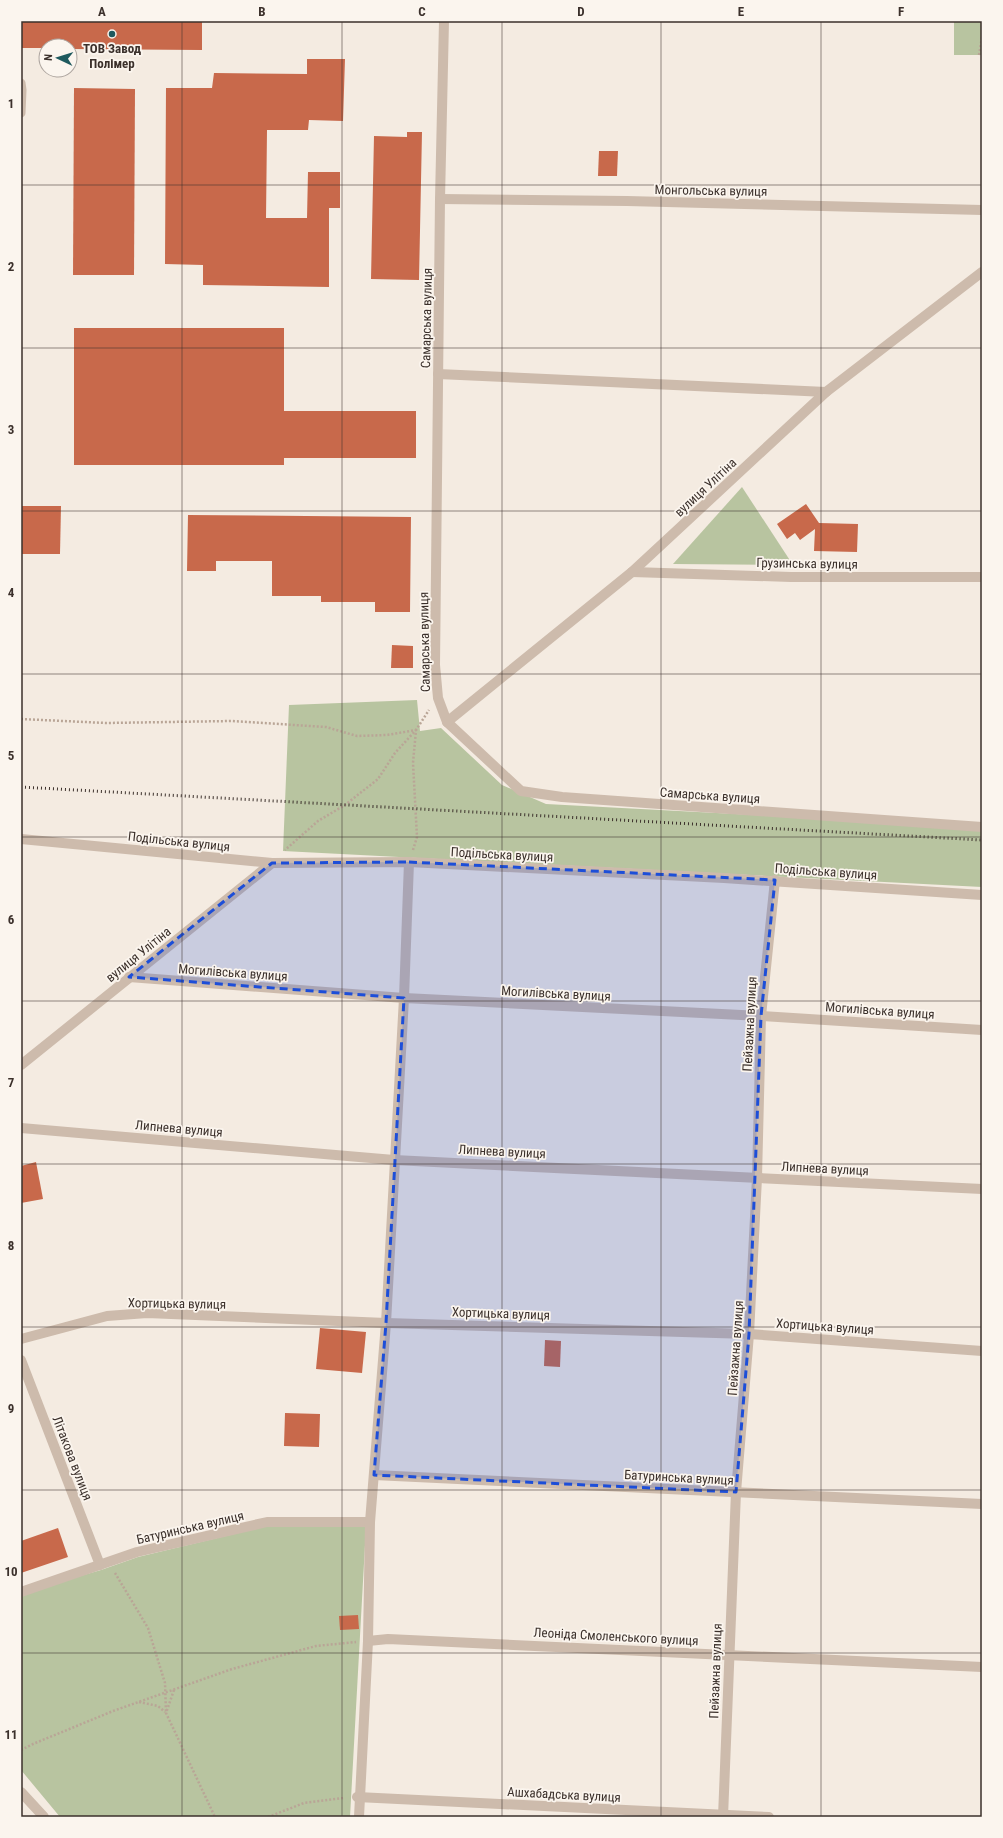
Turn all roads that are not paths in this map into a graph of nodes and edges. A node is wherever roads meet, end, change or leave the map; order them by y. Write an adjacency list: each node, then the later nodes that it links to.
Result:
1 (444, 21): 4 (street, Самарська вулиця)
2 (21, 83): 3 (lane)
3 (21, 113)
4 (440, 199): 5 (street, Монгольська вулиця); 7 (street, Самарська вулиця)
5 (982, 210)
6 (982, 272): 8 (street, вулиця Улітіна)
7 (438, 374): 8 (street); 11 (street, Самарська вулиця)
8 (826, 392): 9 (street, вулиця Улітіна)
9 (632, 572): 10 (street, Грузинська вулиця); 11 (street, вулиця Улітіна)
10 (982, 577)
11 (447, 722): 12 (street, Самарська вулиця)
12 (982, 827)
13 (21, 839): 15 (street, Подільська вулиця)
14 (409, 862): 15 (street, Подільська вулиця); 16 (street, Подільська вулиця); 19 (street)
15 (272, 863): 18 (street, вулиця Улітіна)
16 (774, 880): 17 (street, Подільська вулиця); 20 (street, Пейзажна вулиця)
17 (982, 895)
18 (129, 977): 19 (street, Могилівська вулиця); 22 (street, вулиця Улітіна)
19 (404, 998): 20 (street, Могилівська вулиця); 24 (street)
20 (761, 1016): 21 (street, Могилівська вулиця); 25 (street, Пейзажна вулиця)
21 (982, 1030)
22 (21, 1065)
23 (21, 1128): 24 (street, Липнева вулиця)
24 (394, 1160): 25 (street, Липнева вулиця); 27 (street)
25 (757, 1178): 26 (street, Липнева вулиця); 28 (street, Пейзажна вулиця)
26 (982, 1189)
27 (386, 1323): 28 (street, Хортицька вулиця); 29 (street, Хортицька вулиця); 32 (street)
28 (750, 1334): 30 (street, Хортицька вулиця); 33 (street, Пейзажна вулиця)
29 (21, 1339)
30 (982, 1351)
31 (21, 1360): 36 (street, Літакова вулиця)
32 (374, 1475): 33 (street, Батуринська вулиця); 35 (street)
33 (736, 1492): 34 (street, Батуринська вулиця); 39 (street, Пейзажна вулиця)
34 (982, 1504)
35 (370, 1522): 36 (street, Батуринська вулиця); 38 (street)
36 (104, 1564): 37 (street, Батуринська вулиця)
37 (21, 1592)
38 (368, 1641): 39 (street, Леоніда Смоленського вулиця); 42 (street)
39 (728, 1654): 40 (street, Леоніда Смоленського вулиця); 43 (street, Пейзажна вулиця)
40 (982, 1667)
41 (21, 1792): 44 (street)
42 (359, 1797): 43 (street, Ашхабадська вулиця); 45 (street)
43 (723, 1816): 46 (street, Ашхабадська вулиця)
44 (44, 1817)
45 (359, 1817)
46 (770, 1817)

